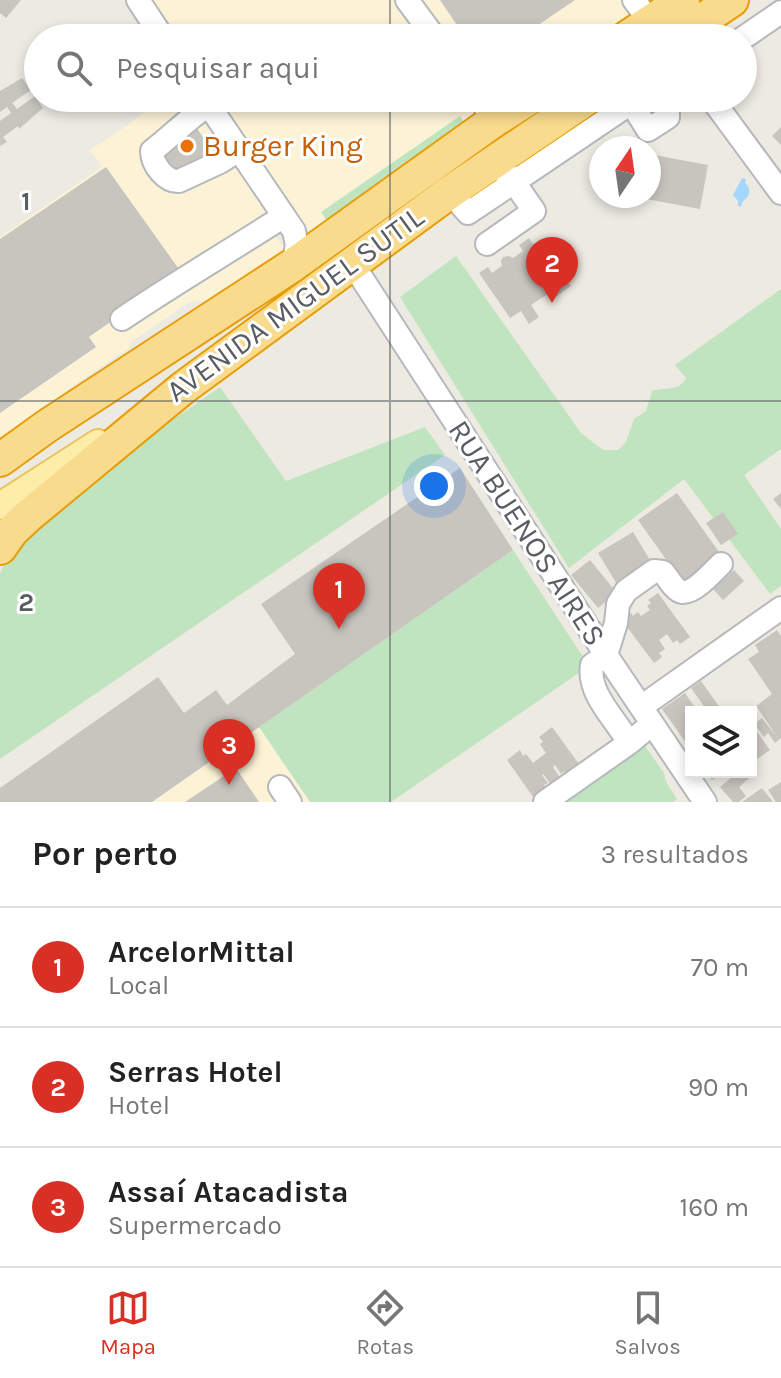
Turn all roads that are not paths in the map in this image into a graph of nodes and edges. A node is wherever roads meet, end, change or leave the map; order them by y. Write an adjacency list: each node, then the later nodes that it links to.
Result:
1 (138, 0): 6 (street)
2 (407, 0): 7 (street)
3 (683, 0): 8 (highway)
4 (732, 0): 9 (highway)
5 (781, 12): 10 (street)
6 (154, 24)
7 (425, 24)
8 (663, 24)
9 (670, 24)
10 (757, 28)
11 (195, 112): 19 (street)
12 (213, 112): 19 (street)
13 (483, 112): 25 (highway, AVENIDA MIGUEL SUTIL)
14 (572, 112): 20 (highway, AVENIDA MIGUEL SUTIL)
15 (609, 112): 20 (street)
16 (637, 112): 17 (street)
17 (668, 112)
18 (721, 112): 21 (street)
19 (239, 150): 22 (street)
20 (504, 172): 23 (street); 24 (highway, AVENIDA MIGUEL SUTIL)
21 (781, 193)
22 (284, 216): 25 (street); 26 (street)
23 (487, 244)
24 (352, 263): 27 (highway, AVENIDA MIGUEL SUTIL); 33 (street, RUA BUENOS AIRES)
25 (293, 265): 28 (highway, AVENIDA MIGUEL SUTIL)
26 (122, 319)
27 (183, 388): 29 (main road, AVENIDA MIGUEL SUTIL); 30 (highway)
28 (0, 460)
29 (0, 506)
30 (0, 548)
31 (721, 564): 33 (street)
32 (781, 608): 34 (street)
33 (606, 655): 34 (street, RUA BUENOS AIRES); 35 (street)
34 (647, 716): 35 (street); 36 (street, RUA BUENOS AIRES)
35 (629, 743): 37 (street)
36 (701, 800)
37 (545, 802)

